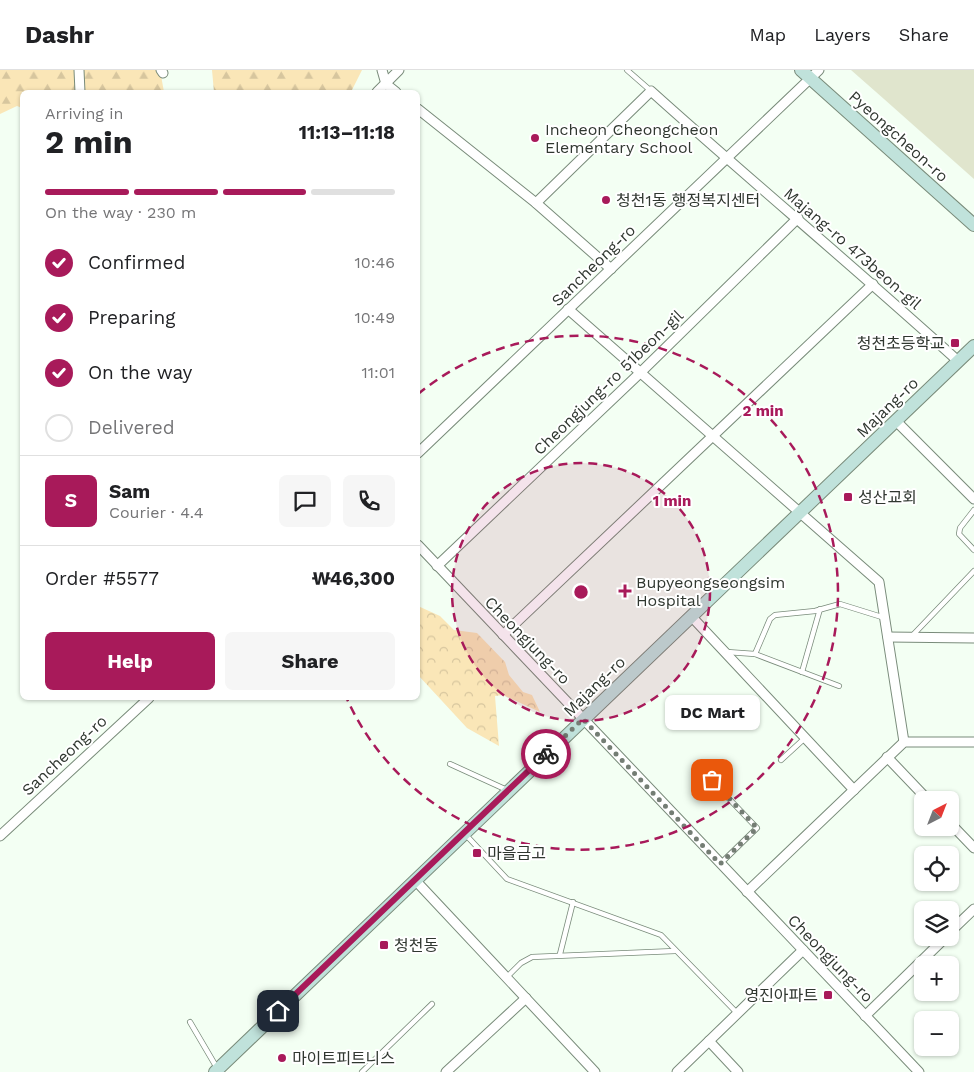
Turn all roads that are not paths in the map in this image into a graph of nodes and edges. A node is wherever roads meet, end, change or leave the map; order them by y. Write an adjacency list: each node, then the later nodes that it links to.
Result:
1 (78, 70): 7 (street)
2 (382, 70): 6 (street)
3 (399, 70): 6 (street)
4 (628, 70): 10 (lane)
5 (810, 73): 12 (street, Sancheong-ro); 15 (main road, Pyeongcheon-ro)
6 (386, 84): 8 (street); 9 (street)
7 (80, 90)
8 (379, 90)
9 (394, 90)
10 (651, 91): 12 (street, Majang-ro 473beon-gil); 13 (street)
11 (420, 111): 13 (street)
12 (727, 159): 14 (street, Majang-ro 473beon-gil); 16 (street, Sancheong-ro)
13 (536, 203): 16 (street)
14 (798, 218): 17 (street, Majang-ro 473beon-gil); 21 (street, Cheongjung-ro 51beon-gil)
15 (974, 225)
16 (611, 269): 18 (street, Sancheong-ro)
17 (873, 284): 20 (street, Majang-ro 473beon-gil); 23 (street)
18 (568, 309): 21 (street); 24 (street, Sancheong-ro)
19 (974, 346): 20 (main road, Majang-ro)
20 (958, 361): 22 (main road, Majang-ro)
21 (640, 373): 23 (street); 30 (street, Cheongjung-ro 51beon-gil)
22 (896, 421): 25 (street); 27 (main road, Majang-ro)
23 (713, 436): 27 (street); 35 (street)
24 (420, 451)
25 (974, 500)
26 (974, 510): 29 (lane)
27 (799, 512): 33 (main road, Majang-ro); 34 (street)
28 (420, 547): 30 (street, Cheongjung-ro)
29 (974, 550)
30 (437, 566): 35 (street, Cheongjung-ro)
31 (974, 571): 37 (lane)
32 (820, 609): 34 (lane); 40 (lane); 41 (lane)
33 (691, 616): 39 (street); 44 (main road, Majang-ro)
34 (885, 619): 36 (street)
35 (503, 635): 44 (street, Cheongjung-ro)
36 (888, 638): 37 (street); 46 (street)
37 (910, 638): 38 (street)
38 (974, 638)
39 (725, 652): 40 (lane); 45 (street)
40 (755, 654): 41 (lane)
41 (802, 672): 42 (lane)
42 (839, 686)
43 (147, 700): 57 (street, Sancheong-ro)
44 (583, 719): 53 (main road, Majang-ro); 59 (street, Cheongjung-ro)
45 (805, 738): 49 (lane); 52 (street)
46 (904, 742): 47 (street); 48 (street)
47 (974, 742)
48 (887, 758): 52 (street); 54 (street)
49 (781, 760)
50 (450, 764): 53 (lane)
51 (712, 780): 59 (lane)
52 (854, 790): 61 (street)
53 (508, 791): 56 (main road, Majang-ro)
54 (919, 791)
55 (959, 832): 58 (street)
56 (464, 833): 60 (main road, Majang-ro); 62 (lane)
57 (0, 836)
58 (974, 848)
59 (720, 864): 61 (street, Cheongjung-ro)
60 (415, 880): 69 (street); 76 (main road, Majang-ro)
61 (747, 892): 66 (street, Cheongjung-ro)
62 (572, 902): 67 (lane); 68 (lane)
63 (974, 909): 64 (street)
64 (959, 923)
65 (937, 946): 73 (street)
66 (803, 950): 72 (street); 73 (street, Cheongjung-ro)
67 (676, 951): 68 (lane); 72 (lane)
68 (560, 954): 69 (lane)
69 (507, 977): 70 (street)
70 (526, 998): 78 (street); 79 (street)
71 (432, 1004): 77 (lane)
72 (738, 1013): 75 (street)
73 (865, 1016): 82 (street, Cheongjung-ro)
74 (190, 1022): 76 (lane)
75 (709, 1041): 80 (street); 81 (street)
76 (216, 1071)
77 (364, 1071)
78 (446, 1072)
79 (595, 1072)
80 (677, 1072)
81 (738, 1072)
82 (919, 1072)

